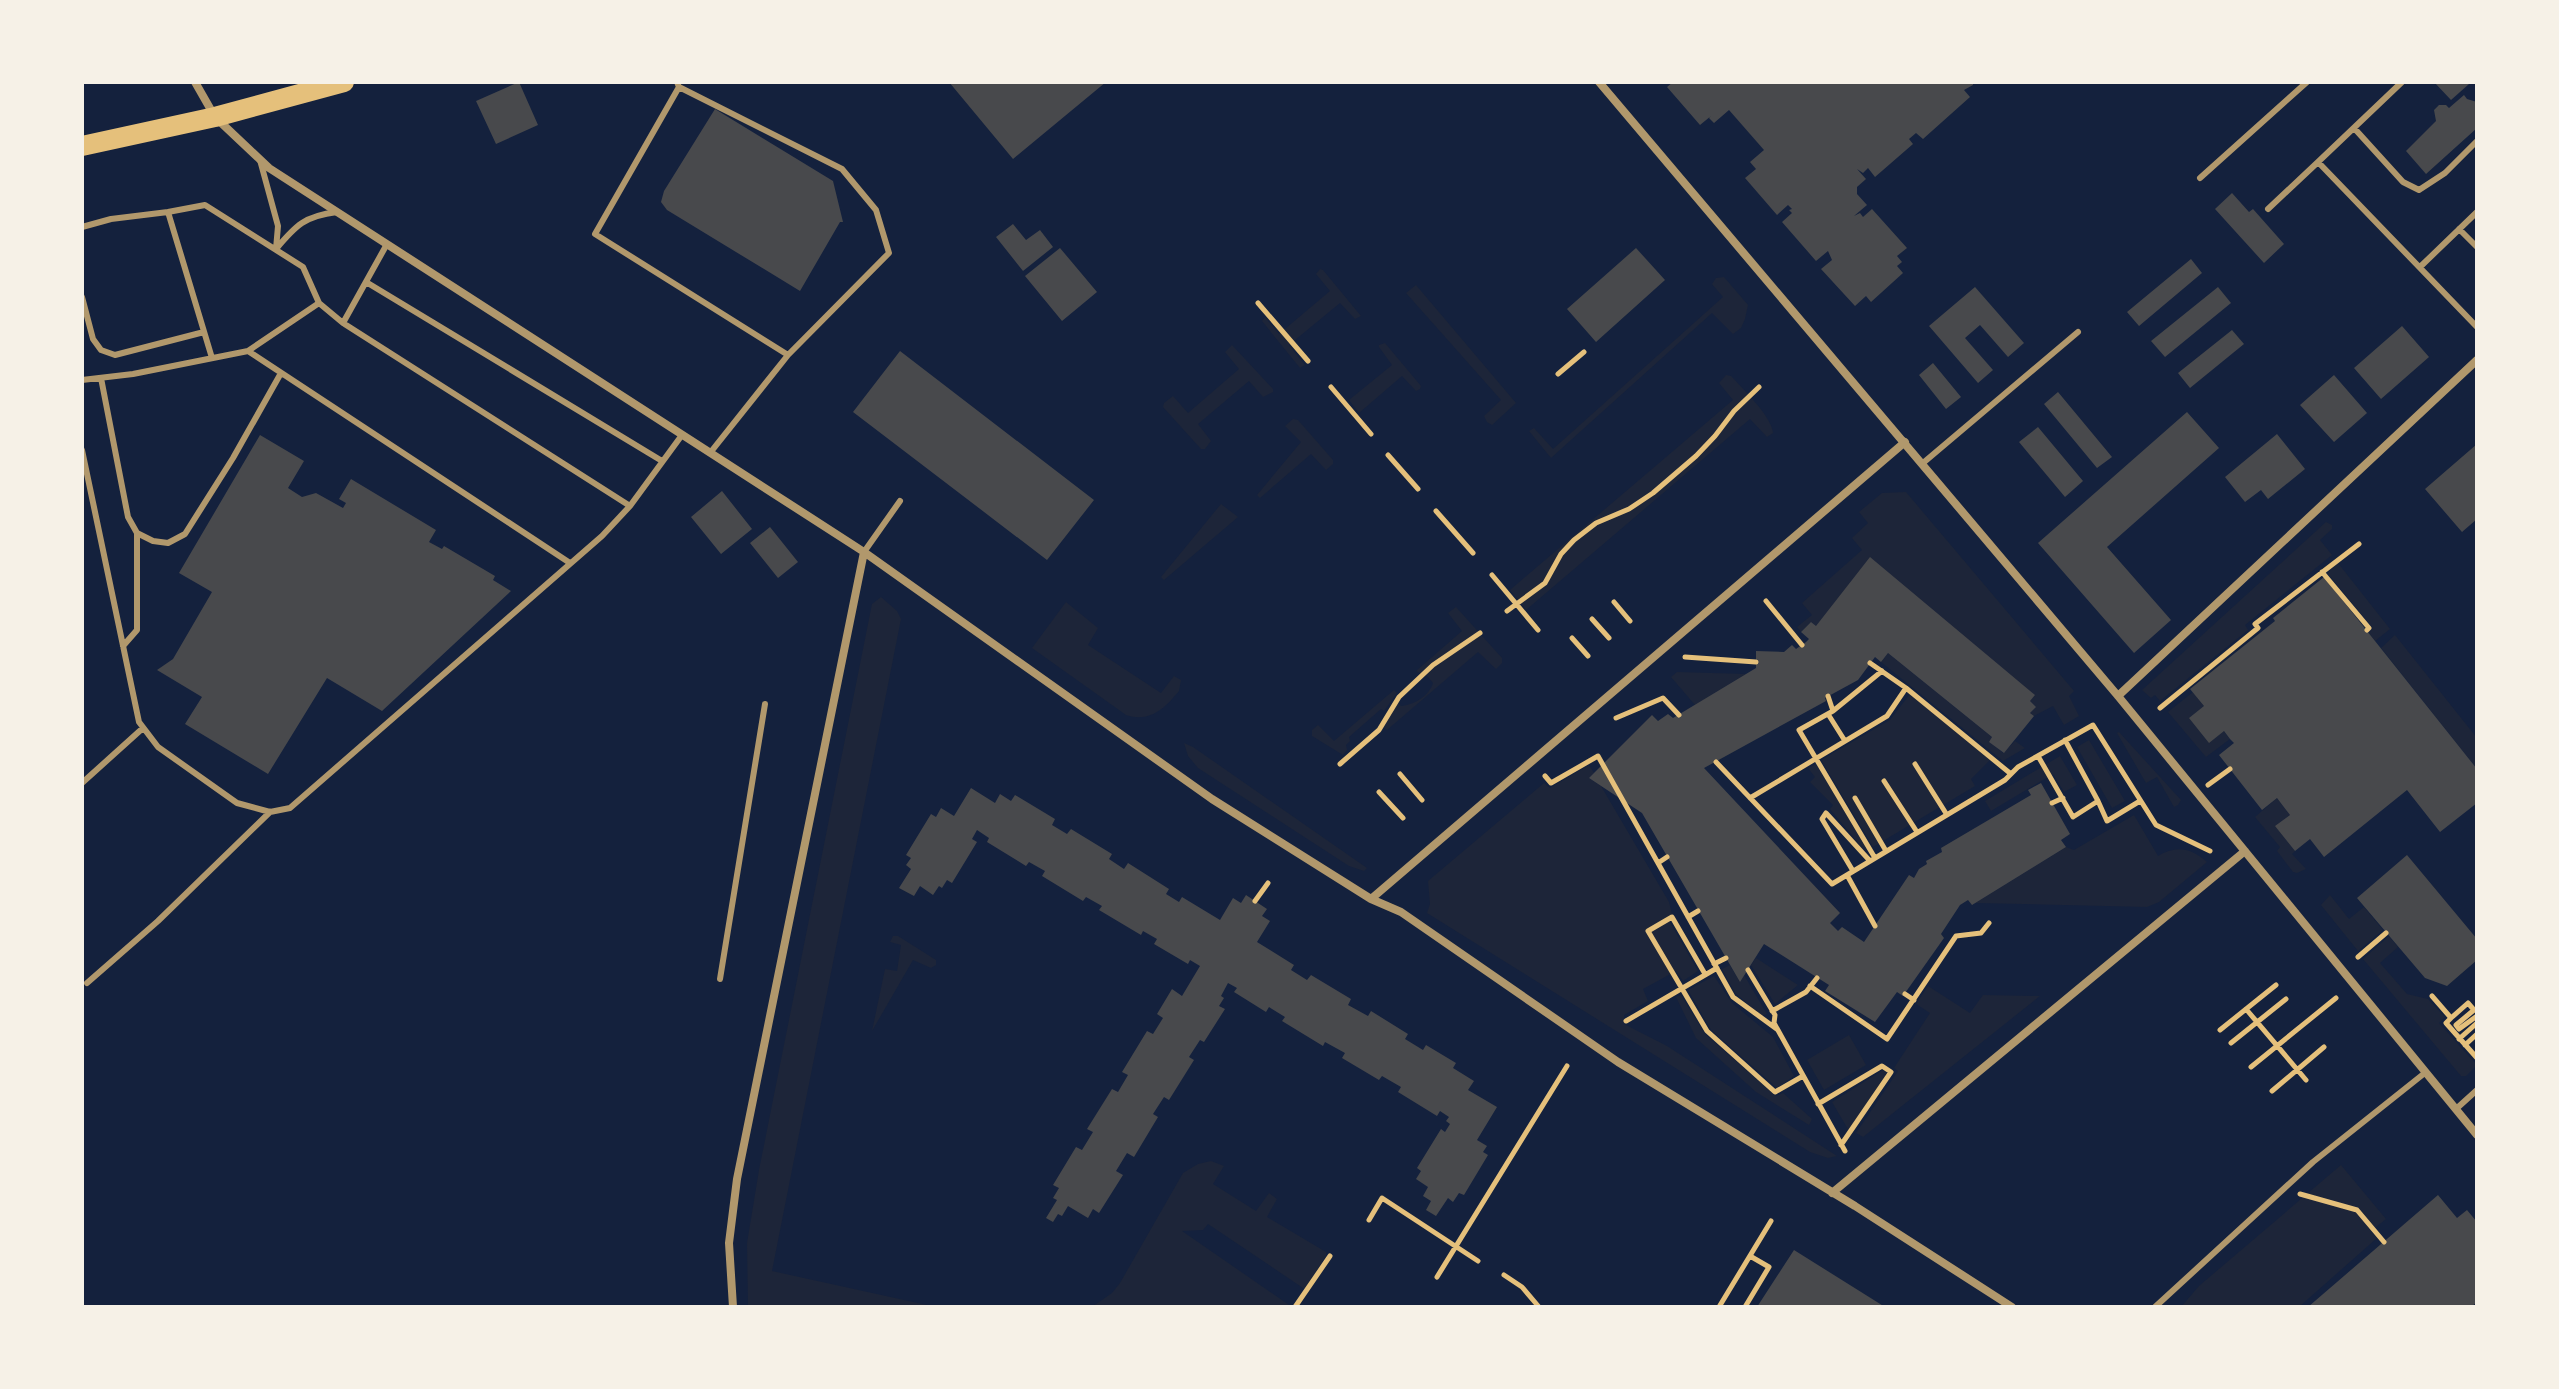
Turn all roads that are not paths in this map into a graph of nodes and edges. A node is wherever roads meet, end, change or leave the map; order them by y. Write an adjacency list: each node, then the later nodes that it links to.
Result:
1 (195, 82): 7 (street)
2 (344, 82): 7 (main road)
3 (1599, 82): 39 (street)
4 (2307, 82): 13 (lane)
5 (2402, 82): 8 (lane)
6 (678, 85): 32 (lane); 32 (lane)
7 (215, 117): 10 (main road); 11 (street)
8 (2354, 128): 9 (lane); 12 (lane)
9 (2477, 141)
10 (82, 146)
11 (260, 159): 16 (street); 22 (lane)
12 (2318, 162): 14 (lane); 23 (lane)
13 (2200, 178)
14 (2268, 209)
15 (168, 212): 18 (lane); 22 (lane); 29 (lane)
16 (337, 212): 20 (street); 22 (lane)
17 (2477, 212): 19 (lane)
18 (82, 227)
19 (2459, 229): 21 (lane); 23 (lane)
20 (387, 244): 24 (lane); 38 (street)
21 (2477, 247)
22 (276, 249): 26 (lane)
23 (2420, 267): 28 (lane)
24 (366, 282): 27 (lane); 42 (lane)
25 (82, 297): 29 (lane)
26 (319, 303): 27 (lane); 31 (lane)
27 (343, 323): 45 (lane)
28 (2477, 327)
29 (204, 332): 33 (lane)
30 (2078, 332): 43 (lane)
31 (248, 351): 33 (lane); 35 (lane)
32 (788, 355): 41 (lane)
33 (212, 358): 36 (lane)
34 (2477, 360): 50 (street)
35 (281, 373): 46 (lane); 48 (lane)
36 (101, 378): 37 (lane); 46 (lane)
37 (82, 380)
38 (682, 435): 41 (street); 42 (lane)
39 (1905, 442): 43 (street); 56 (street)
40 (82, 450): 49 (lane)
41 (710, 453): 47 (street)
42 (662, 461): 45 (lane)
43 (1923, 463): 50 (street)
44 (900, 501): 47 (lane)
45 (630, 506): 48 (lane)
46 (137, 533): 49 (lane)
47 (864, 552): 56 (street); 64 (street)
48 (570, 563): 54 (lane)
49 (123, 646): 52 (lane)
50 (2118, 696): 55 (street)
51 (765, 704): 57 (lane)
52 (143, 728): 53 (lane); 54 (lane)
53 (82, 783)
54 (270, 812): 58 (lane)
55 (2245, 851): 59 (street); 63 (street)
56 (1371, 899): 63 (street)
57 (720, 979)
58 (87, 983)
59 (2426, 1072): 61 (street); 66 (lane)
60 (2477, 1090): 61 (lane)
61 (2456, 1109): 62 (street)
62 (2477, 1135)
63 (1832, 1193): 65 (street)
64 (733, 1307)
65 (2012, 1307)
66 (2155, 1307)

